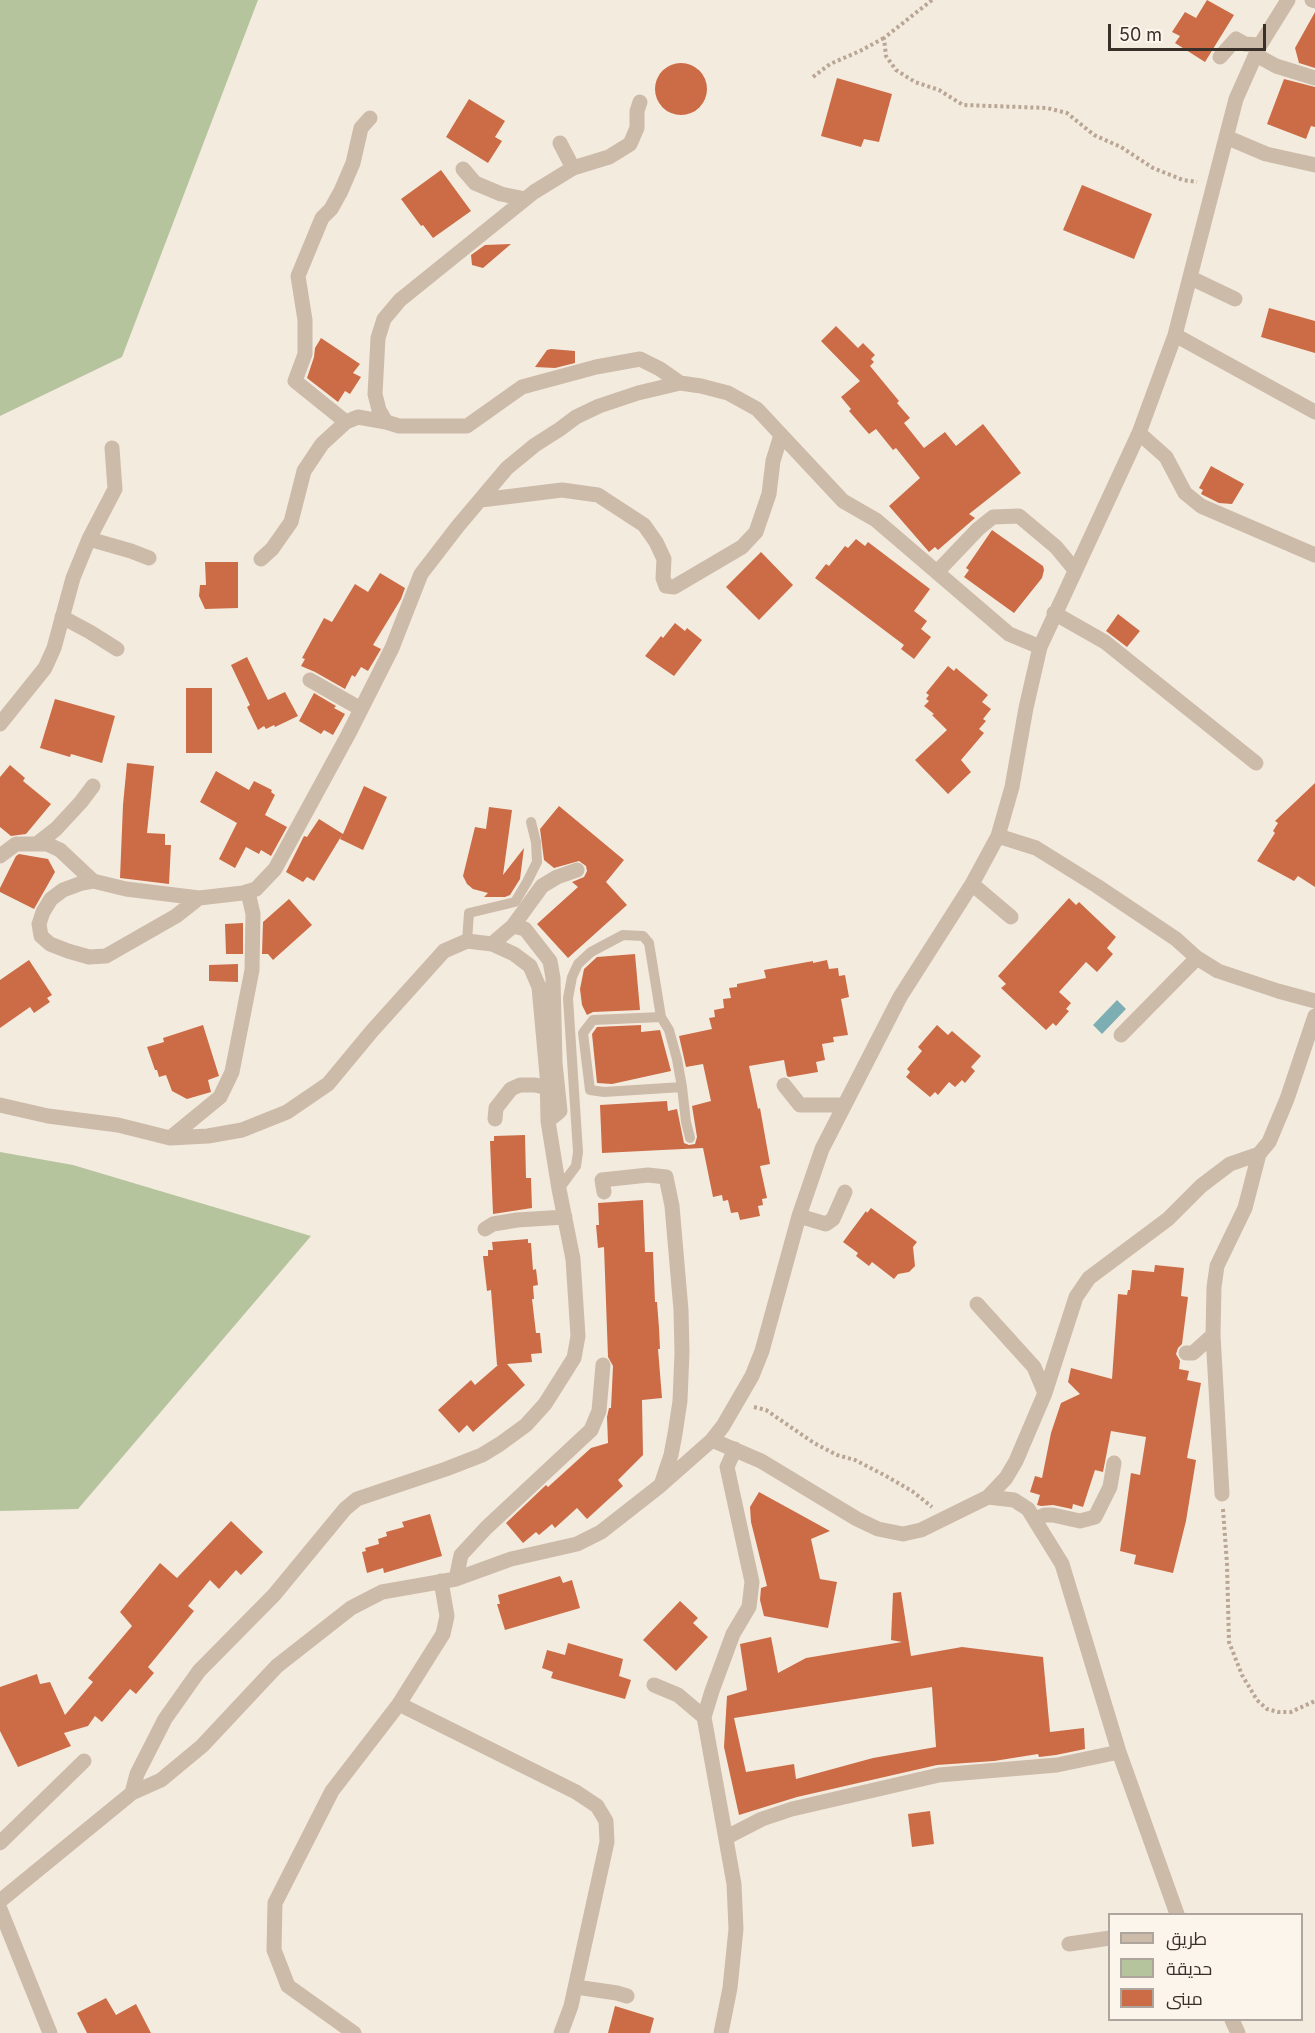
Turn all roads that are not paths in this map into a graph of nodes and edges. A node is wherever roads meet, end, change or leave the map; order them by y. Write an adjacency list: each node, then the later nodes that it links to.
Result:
1 (1288, 0): 2 (street)
2 (1258, 50): 3 (street); 4 (street); 7 (street)
3 (1220, 57)
4 (1315, 78)
5 (640, 102): 10 (street)
6 (370, 118): 18 (street)
7 (1226, 137): 9 (street); 13 (street)
8 (560, 143): 10 (street)
9 (1315, 165)
10 (573, 168): 12 (street)
11 (463, 169): 12 (street)
12 (525, 199): 19 (street)
13 (1191, 278): 14 (street); 15 (street)
14 (1235, 299)
15 (1175, 335): 17 (street); 20 (street)
16 (680, 383): 19 (street); 21 (street); 23 (street)
17 (1315, 412)
18 (346, 422): 19 (street); 27 (street)
19 (386, 422)
20 (1139, 433): 25 (street); 28 (street)
21 (781, 435): 23 (street); 29 (street)
22 (112, 448): 24 (street)
23 (481, 500): 35 (street)
24 (89, 539): 26 (street); 31 (street)
25 (1315, 555)
26 (149, 558)
27 (261, 559)
28 (1075, 570): 29 (street); 30 (street)
29 (938, 572): 32 (street)
30 (1054, 613): 32 (street); 37 (street)
31 (62, 617): 33 (street); 36 (street)
32 (1040, 647): 40 (street)
33 (117, 649)
34 (310, 680): 35 (street)
35 (361, 709): 46 (street)
36 (0, 724)
37 (1256, 763)
38 (93, 786): 41 (street)
39 (531, 822): 50 (lane)
40 (998, 836): 45 (street); 52 (street)
41 (38, 843): 42 (street); 44 (street)
42 (1, 854)
43 (577, 870): 49 (street)
44 (93, 881): 47 (street); 47 (street)
45 (972, 884): 48 (street); 60 (street)
46 (248, 892): 47 (street); 64 (street)
47 (200, 898)
48 (1011, 917)
49 (513, 926): 51 (street); 63 (street)
50 (467, 941): 51 (street); 64 (street)
51 (492, 944): 59 (street)
52 (1197, 958): 53 (street); 56 (street)
53 (1315, 1001)
54 (1315, 1016): 66 (street)
55 (661, 1017): 58 (lane); 58 (lane); 67 (lane)
56 (1121, 1035)
57 (784, 1085): 60 (street)
58 (682, 1087): 65 (lane)
59 (548, 1088): 62 (street); 63 (street)
60 (844, 1105): 70 (street)
61 (0, 1106): 64 (street)
62 (495, 1119)
63 (548, 1121): 67 (street)
64 (170, 1138)
65 (690, 1138)
66 (1259, 1154): 74 (street); 77 (street)
67 (559, 1189): 71 (street)
68 (604, 1192): 81 (street)
69 (845, 1192): 70 (street)
70 (799, 1216): 78 (street)
71 (565, 1217): 72 (street); 91 (street)
72 (485, 1229)
73 (977, 1304): 77 (street)
74 (1213, 1335): 75 (street); 82 (street)
75 (1186, 1353)
76 (603, 1365): 85 (street)
77 (1045, 1393): 83 (street)
78 (712, 1440): 79 (street); 81 (street)
79 (735, 1449): 83 (street); 88 (street)
80 (1114, 1463): 84 (street)
81 (661, 1485): 85 (street)
82 (1222, 1494)
83 (988, 1497): 84 (street)
84 (1035, 1519): 89 (street)
85 (449, 1580): 87 (street); 91 (street)
86 (654, 1685): 88 (street)
87 (399, 1704): 99 (street); 102 (street)
88 (704, 1717): 92 (street)
89 (1119, 1752): 92 (street); 96 (street)
90 (84, 1761): 93 (street)
91 (132, 1793): 94 (street)
92 (727, 1837): 104 (street)
93 (0, 1843)
94 (0, 1901)
95 (0, 1909): 101 (street)
96 (1177, 1913)
97 (1108, 1938): 98 (street)
98 (1069, 1944)
99 (576, 1987): 100 (street); 103 (street)
100 (627, 1996)
101 (50, 2033)
102 (354, 2033)
103 (561, 2033)
104 (721, 2033)

